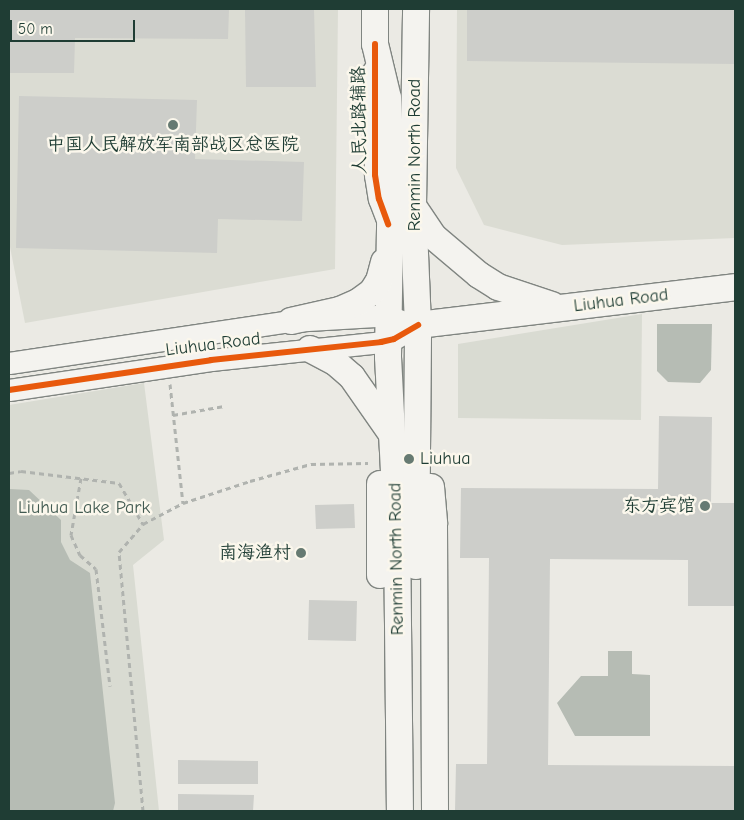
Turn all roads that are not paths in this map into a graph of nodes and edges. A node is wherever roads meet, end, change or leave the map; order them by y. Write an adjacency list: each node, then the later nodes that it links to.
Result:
1 (375, 9): 4 (main road, Renmin North Road)
2 (416, 9): 3 (main road, Renmin North Road)
3 (413, 205): 6 (main road); 8 (main road, Renmin North Road)
4 (388, 224): 7 (main road); 9 (main road, Renmin North Road)
5 (735, 287): 6 (main road, Liuhua Road)
6 (565, 308): 8 (main road, Liuhua Road)
7 (291, 321): 9 (street, Liuhua Road); 11 (street, Liuhua Road)
8 (418, 325): 9 (street, Liuhua Road); 13 (main road, Renmin North Road)
9 (388, 329): 10 (street, Liuhua Road); 14 (main road, Renmin North Road)
10 (310, 348): 12 (street, Liuhua Road); 15 (main road)
11 (9, 363)
12 (9, 390)
13 (417, 393): 14 (main road); 15 (main road, Renmin North Road)
14 (389, 394): 15 (main road, Renmin North Road)
15 (404, 434): 16 (main road); 19 (main road, Renmin North Road); 20 (main road)
16 (389, 591): 17 (main road); 18 (main road, Renmin North Road)
17 (382, 811)
18 (400, 811)
19 (417, 811)
20 (435, 811)

